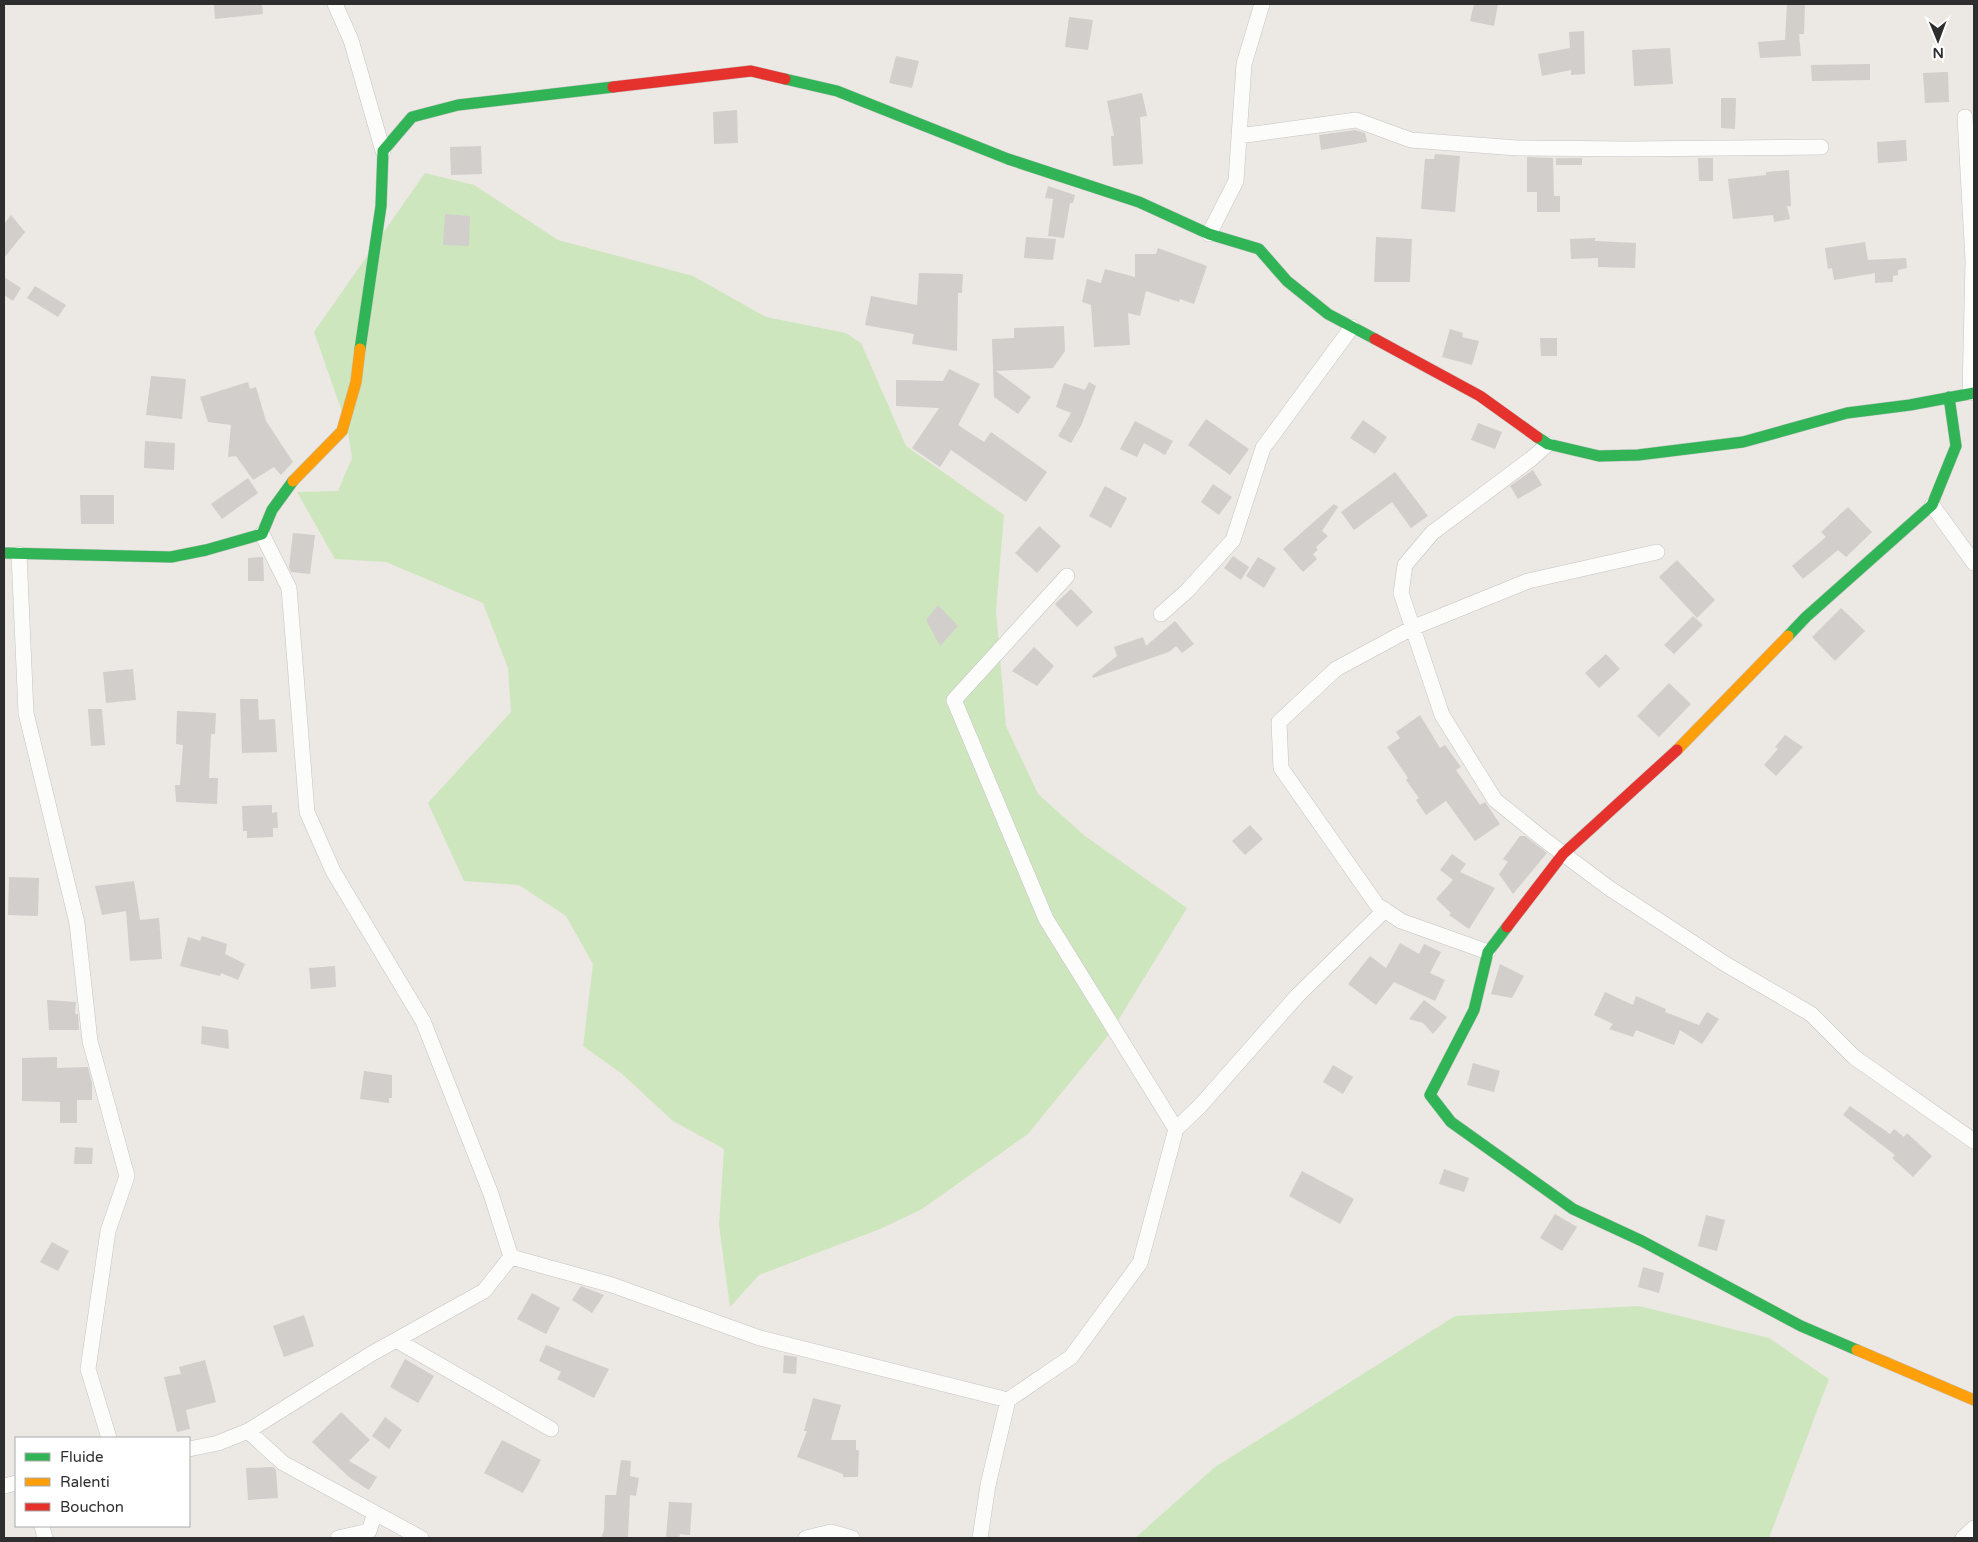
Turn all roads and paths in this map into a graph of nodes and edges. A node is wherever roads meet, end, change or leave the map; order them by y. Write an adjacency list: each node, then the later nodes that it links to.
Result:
1 (335, 4): 6 (street)
2 (1262, 4): 4 (street)
3 (1965, 116): 9 (street)
4 (1239, 136): 5 (street); 7 (street)
5 (1821, 147)
6 (383, 151): 7 (street); 13 (street)
7 (1209, 234): 8 (street)
8 (1352, 327): 11 (street); 18 (street)
9 (1972, 393): 10 (street)
10 (1950, 397): 11 (street); 12 (street)
11 (1548, 444): 19 (street)
12 (1932, 505): 16 (street); 20 (street)
13 (262, 534): 15 (street); 25 (street)
14 (1656, 552): 19 (street)
15 (11, 553): 31 (street)
16 (1974, 563)
17 (1068, 576): 23 (street)
18 (1161, 614)
19 (1412, 628): 20 (street); 21 (street)
20 (1563, 854): 22 (street); 24 (street)
21 (1385, 910): 22 (street); 23 (street)
22 (1488, 952): 28 (street)
23 (1176, 1129): 27 (street)
24 (1974, 1141)
25 (511, 1257): 26 (street); 27 (street)
26 (396, 1340): 29 (street); 30 (street)
27 (1008, 1400): 40 (street)
28 (1974, 1400)
29 (551, 1429)
30 (248, 1431): 32 (street); 33 (street)
31 (109, 1437)
32 (190, 1449)
33 (375, 1513): 35 (street); 36 (street)
34 (1974, 1528): 41 (street)
35 (398, 1533): 37 (street)
36 (338, 1538)
37 (421, 1538)
38 (806, 1538): 39 (street)
39 (852, 1538)
40 (980, 1538)
41 (1963, 1538)

